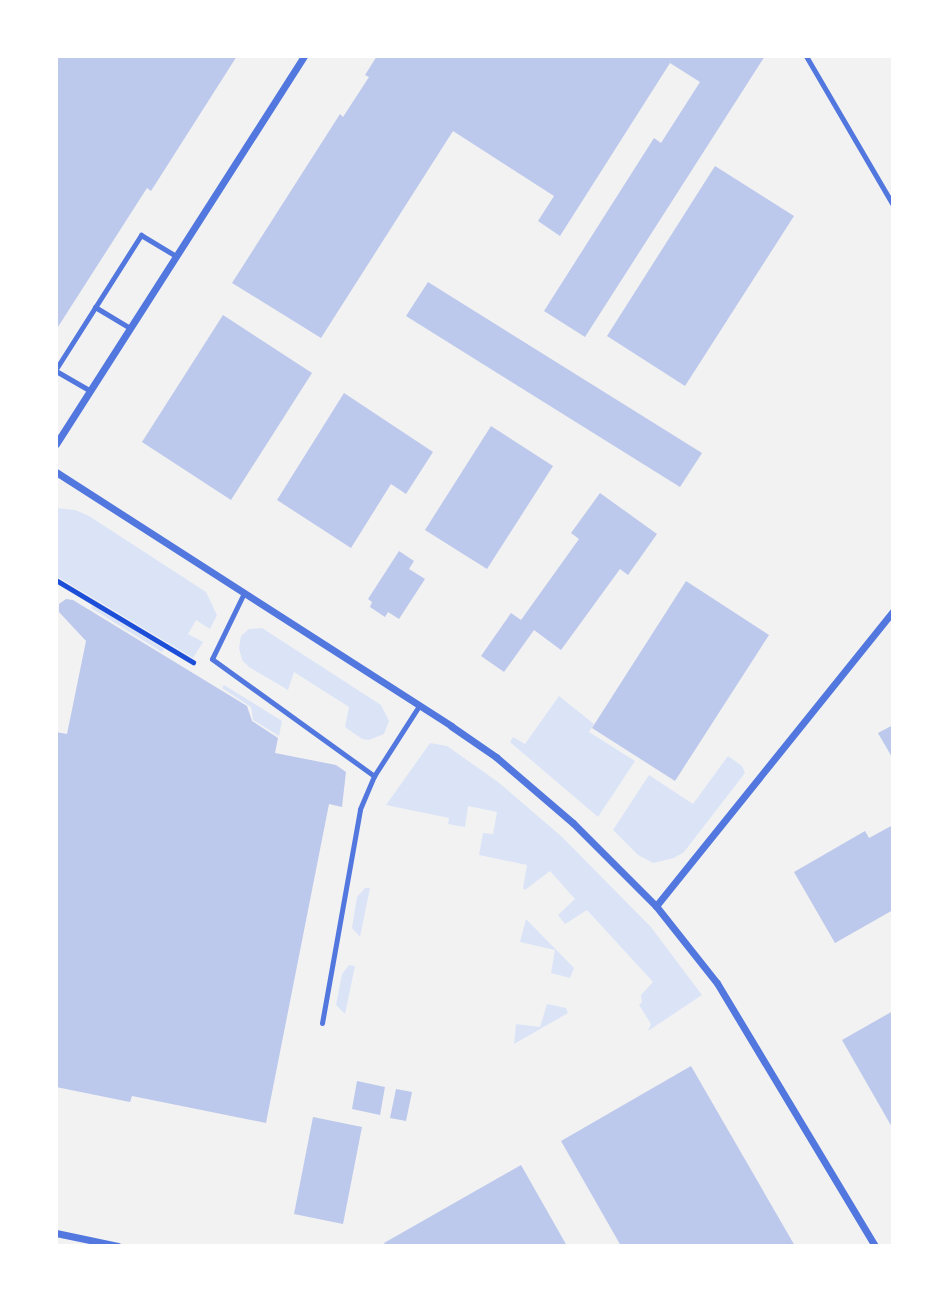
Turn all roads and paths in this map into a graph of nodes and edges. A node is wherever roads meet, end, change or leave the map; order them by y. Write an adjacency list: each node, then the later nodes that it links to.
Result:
1 (304, 56): 4 (street)
2 (806, 56): 3 (lane)
3 (893, 205)
4 (176, 256): 5 (lane); 6 (street)
5 (95, 307): 6 (lane); 7 (lane)
6 (130, 328): 8 (street)
7 (56, 370): 8 (lane)
8 (90, 391): 9 (street)
9 (56, 444)
10 (56, 472): 12 (street)
11 (56, 580): 14 (path)
12 (244, 593): 14 (lane); 15 (street)
13 (893, 611): 17 (street)
14 (212, 659): 16 (lane)
15 (419, 706): 16 (lane); 17 (street)
16 (374, 776): 18 (lane)
17 (656, 906): 21 (street)
18 (322, 1023)
19 (56, 1233): 20 (street)
20 (118, 1246)
21 (875, 1246)

